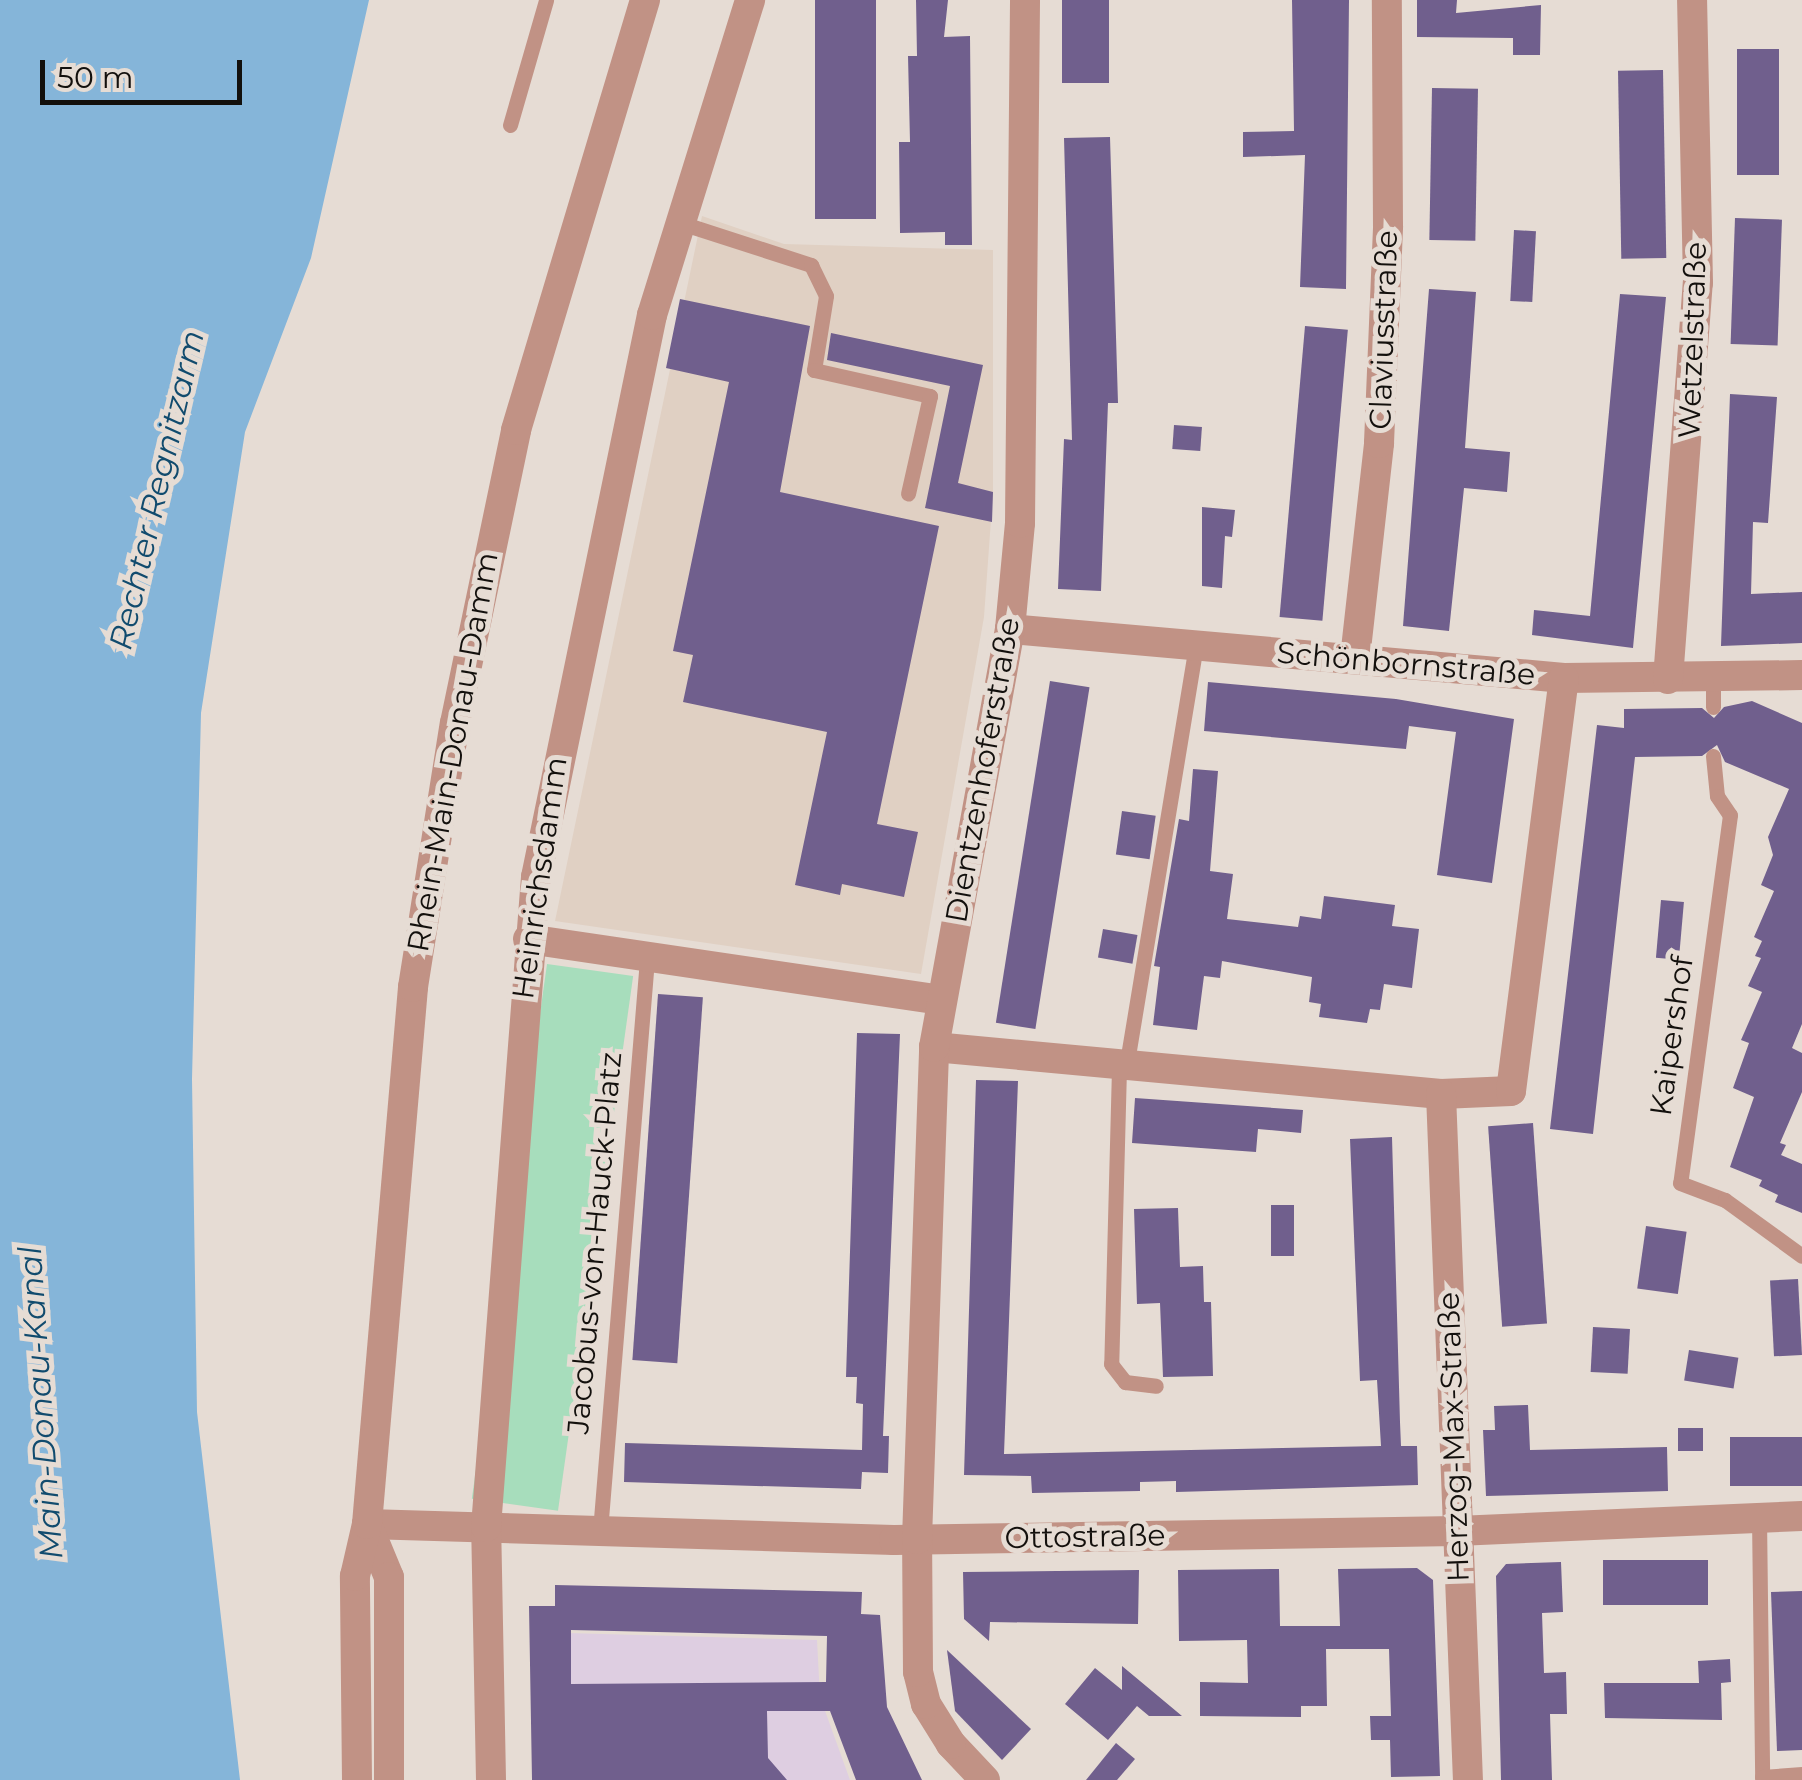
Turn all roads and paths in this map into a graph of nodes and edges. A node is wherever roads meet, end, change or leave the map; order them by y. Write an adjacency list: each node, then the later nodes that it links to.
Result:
1 (546, 0): 7 (lane)
2 (645, 0): 27 (street, Rhein-Main-Donau-Damm)
3 (750, 0): 8 (street, Heinrichsdamm)
4 (1025, 0): 10 (street, Dientzenhoferstraße)
5 (1387, 0): 12 (street, Claviusstraße)
6 (1692, 0): 15 (street, Wetzelstraße)
7 (510, 126)
8 (680, 223): 9 (lane); 17 (street, Heinrichsdamm)
9 (908, 494)
10 (1010, 630): 11 (street, Schönbornstraße); 19 (street, Dientzenhoferstraße)
11 (1196, 645): 12 (street, Schönbornstraße); 21 (lane)
12 (1354, 658): 14 (street, Schönbornstraße)
13 (1802, 676): 15 (street, Schönbornstraße)
14 (1564, 678): 15 (street, Schönbornstraße); 22 (street)
15 (1668, 679)
16 (1713, 756): 23 (lane, Kaipershof)
17 (528, 939): 18 (street); 28 (street, Heinrichsdamm)
18 (647, 959): 19 (street); 30 (lane, Jacobus-von-Hauck-Platz)
19 (941, 1000): 20 (street, Dientzenhoferstraße)
20 (934, 1047): 21 (street); 31 (street, Dientzenhoferstraße)
21 (1123, 1068): 22 (street); 24 (lane)
22 (1441, 1094): 29 (street, Herzog-Max-Straße)
23 (1802, 1256)
24 (1156, 1386)
25 (1802, 1516): 26 (street, Ottostraße)
26 (1760, 1518): 29 (street, Ottostraße); 32 (lane)
27 (368, 1524): 28 (street, Ottostraße); 33 (street, Rhein-Main-Donau-Damm); 34 (street, Rhein-Main-Donau-Damm)
28 (486, 1527): 30 (street, Ottostraße); 35 (street, Heinrichsdamm)
29 (1457, 1531): 31 (street, Ottostraße); 37 (street, Herzog-Max-Straße)
30 (600, 1532): 31 (street, Ottostraße)
31 (916, 1539): 36 (street, Dientzenhoferstraße)
32 (1802, 1774)
33 (357, 1780)
34 (388, 1780)
35 (491, 1780)
36 (985, 1780)
37 (1468, 1780)

